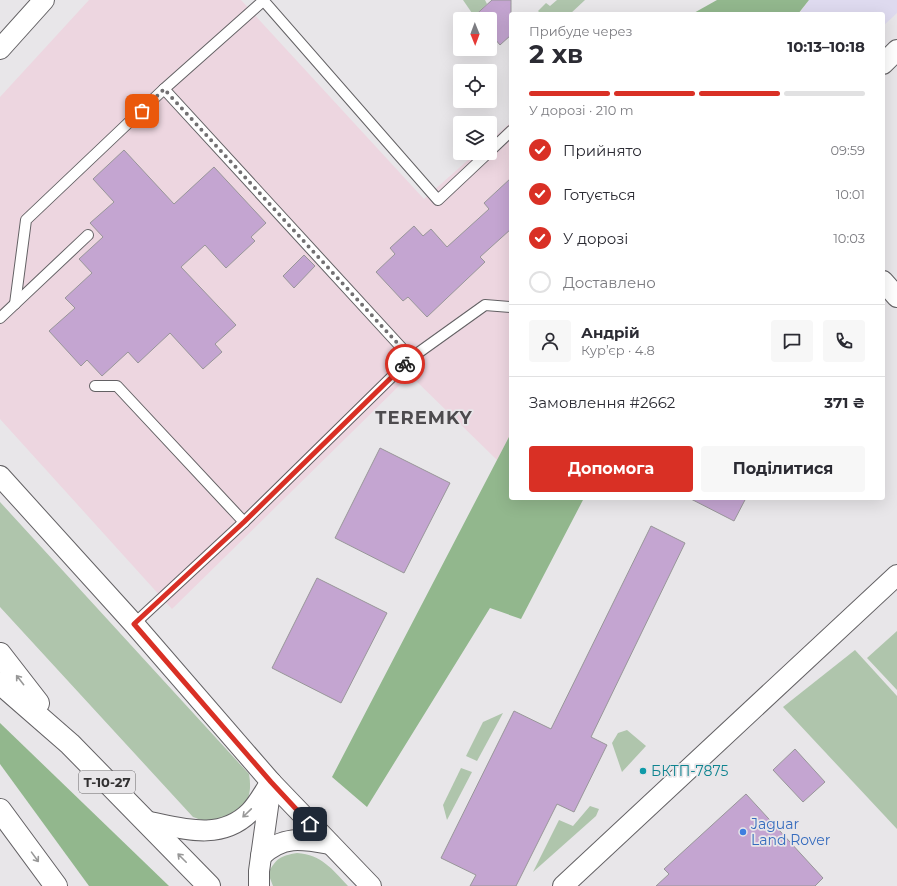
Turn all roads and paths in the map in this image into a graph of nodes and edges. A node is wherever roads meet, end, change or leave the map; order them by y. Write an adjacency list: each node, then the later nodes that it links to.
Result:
1 (44, 0): 3 (street)
2 (263, 0): 6 (lane); 9 (lane)
3 (0, 49)
4 (897, 50): 5 (street)
5 (885, 62)
6 (164, 89): 13 (lane); 16 (lane)
7 (509, 133): 8 (lane)
8 (497, 144)
9 (481, 160)
10 (88, 235): 13 (lane)
11 (885, 283): 12 (street)
12 (897, 297)
13 (15, 304): 15 (lane)
14 (509, 307): 16 (lane)
15 (0, 318)
16 (411, 358): 19 (lane)
17 (95, 386): 19 (lane)
18 (0, 476): 21 (street)
19 (244, 522): 21 (lane)
20 (897, 575): 35 (street)
21 (134, 624): 25 (street)
22 (0, 654): 24 (highway, one-way to 22)
23 (0, 682): 24 (highway, Т-10-27)
24 (70, 744): 27 (highway, Т-10-27)
25 (271, 782): 27 (street, one-way to 27); 29 (street); 30 (street)
26 (0, 810): 28 (highway)
27 (145, 821): 32 (highway, Т-10-27, one-way to 27)
28 (7, 822): 31 (highway, one-way to 31)
29 (330, 844): 30 (street); 34 (street)
30 (261, 856): 33 (street)
31 (56, 886)
32 (209, 886)
33 (259, 886)
34 (371, 886)
35 (563, 886)

